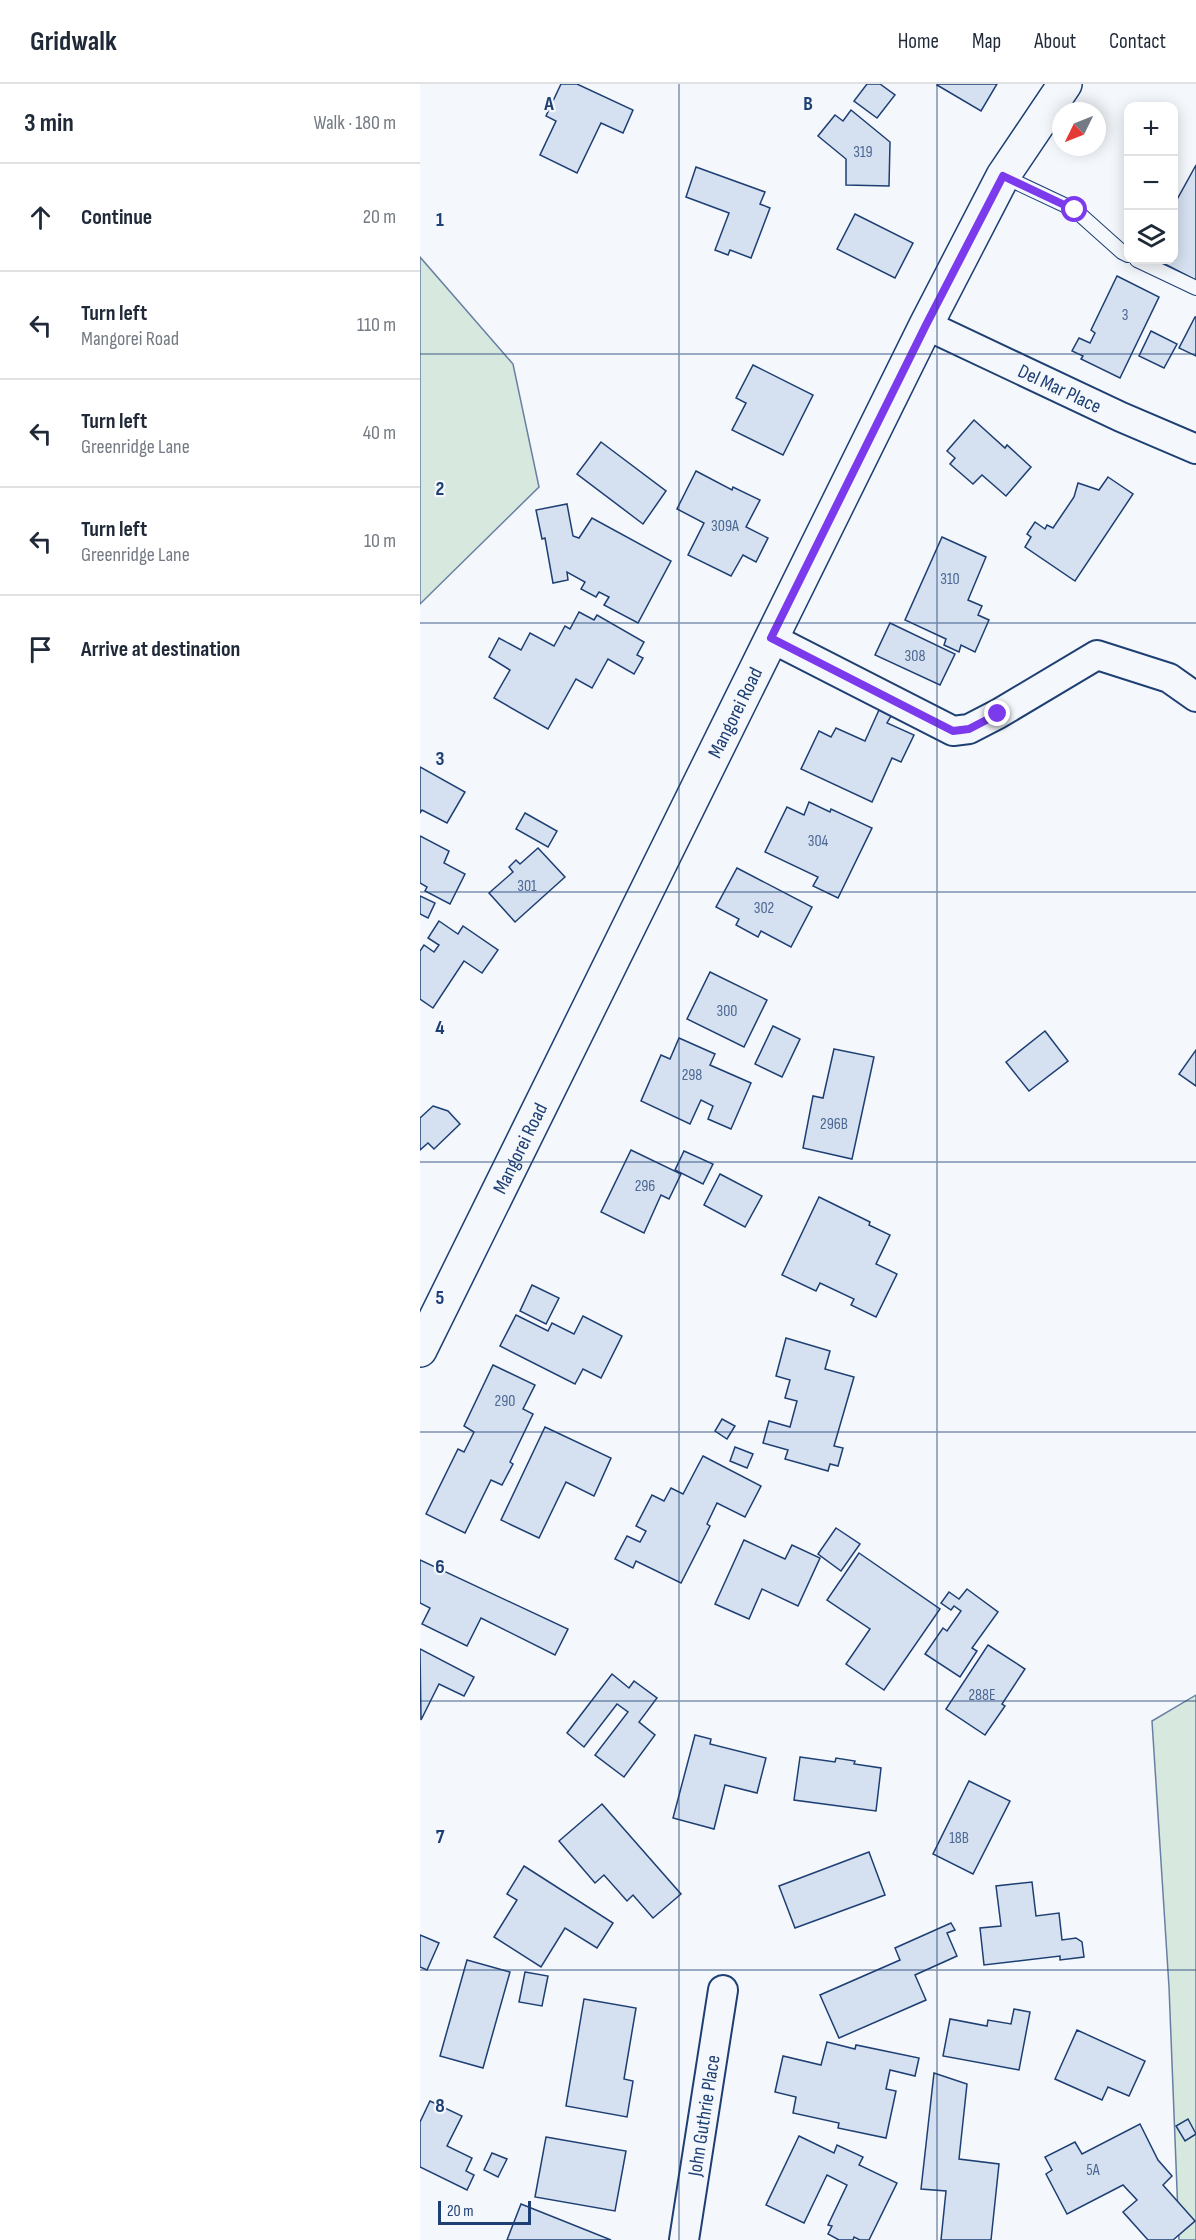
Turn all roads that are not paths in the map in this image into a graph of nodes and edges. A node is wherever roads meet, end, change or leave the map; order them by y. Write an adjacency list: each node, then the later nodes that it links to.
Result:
1 (1065, 84): 2 (street, Mangorei Road)
2 (1003, 176): 3 (lane); 6 (street, Mangorei Road)
3 (1124, 253)
4 (1145, 264): 5 (lane)
5 (1196, 288)
6 (926, 325): 7 (street, Del Mar Place); 8 (street, Mangorei Road)
7 (1196, 449)
8 (771, 638): 9 (street); 10 (street, Mangorei Road)
9 (1196, 697)
10 (420, 1350)
11 (723, 1990): 12 (street, John Guthrie Place)
12 (688, 2238)

